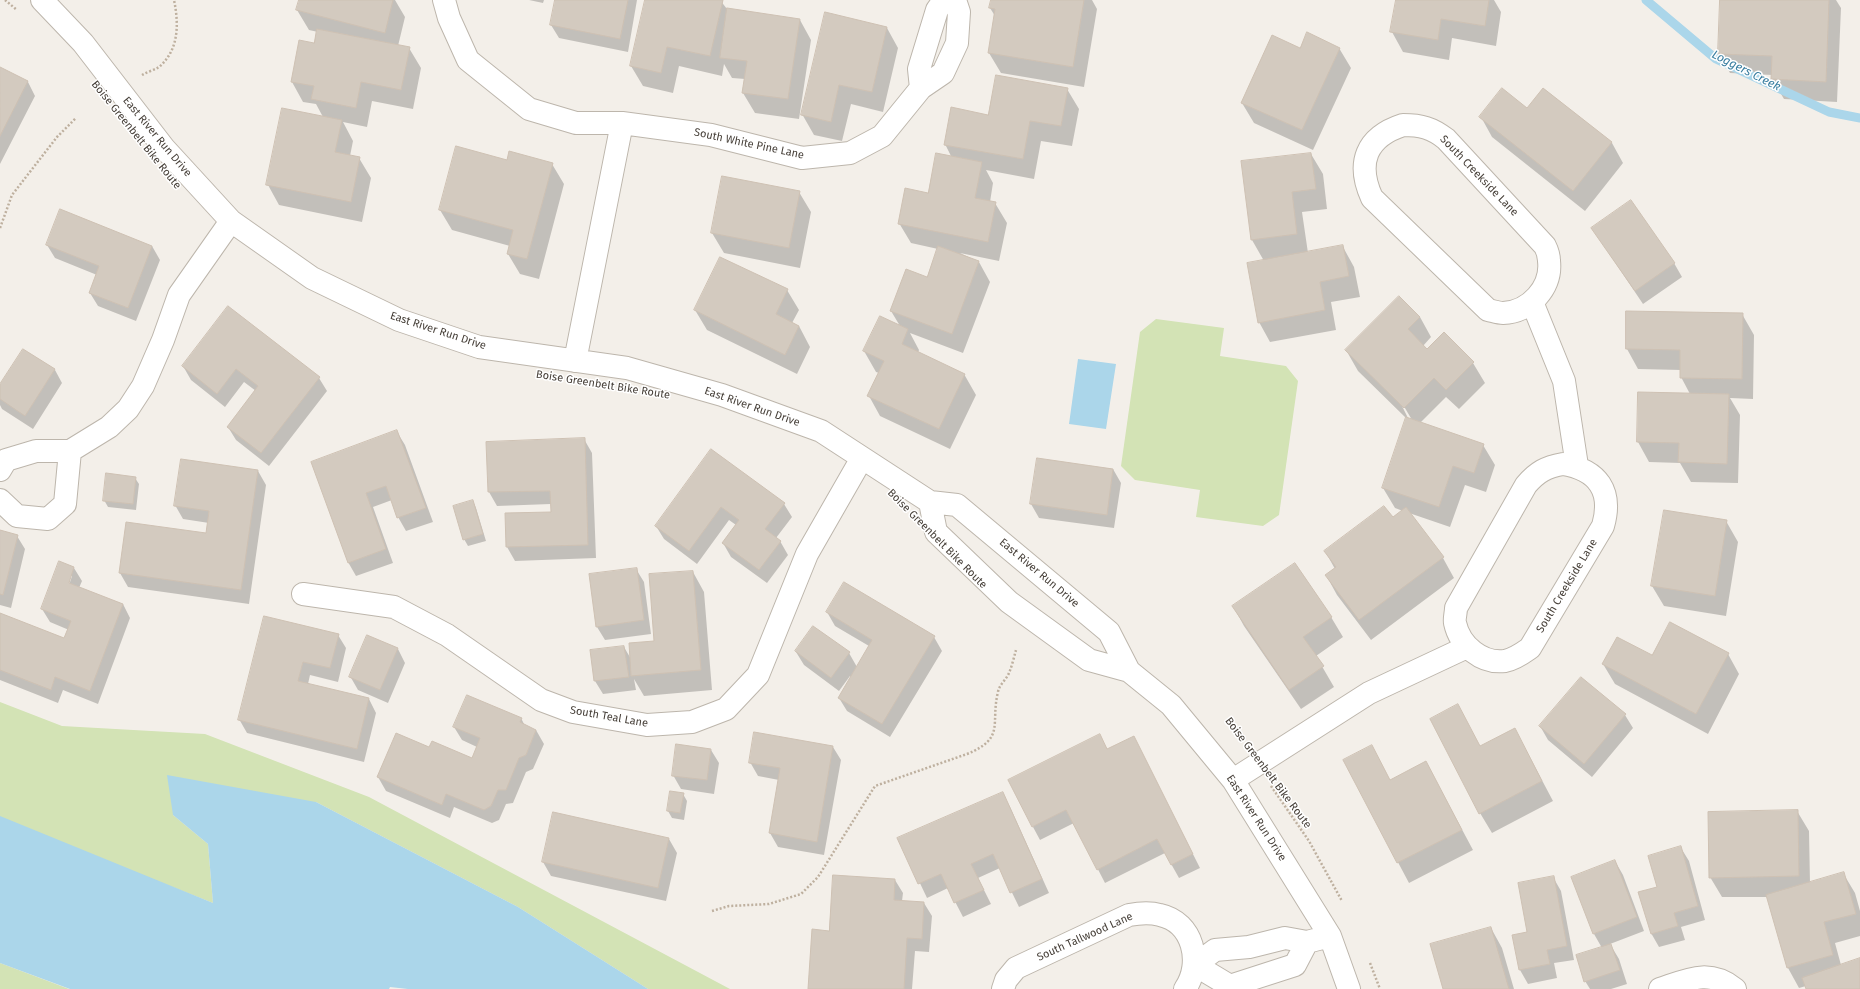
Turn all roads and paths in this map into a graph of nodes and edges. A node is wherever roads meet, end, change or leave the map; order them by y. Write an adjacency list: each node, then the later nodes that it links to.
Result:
1 (5, 0): 7 (path)
2 (42, 0): 12 (street, East River Run Drive)
3 (174, 0): 8 (path)
4 (444, 0): 11 (street, South White Pine Lane)
5 (944, 0): 9 (street)
6 (955, 0): 9 (street, South White Pine Lane)
7 (18, 12)
8 (136, 77)
9 (921, 88): 11 (street, South White Pine Lane)
10 (76, 118): 13 (path)
11 (622, 123): 15 (street)
12 (231, 221): 15 (street, East River Run Drive); 16 (street)
13 (0, 228)
14 (1532, 302): 14 (street, South Creekside Lane); 18 (street)
15 (575, 361): 17 (street, East River Run Drive)
16 (70, 451): 19 (street); 20 (street)
17 (862, 458): 21 (street, East River Run Drive); 22 (street, South Teal Lane)
18 (1577, 466): 23 (street, South Creekside Lane); 23 (street, South Creekside Lane)
19 (0, 470)
20 (0, 500)
21 (930, 502): 25 (street, East River Run Drive); 25 (street, East River Run Drive)
22 (303, 594)
23 (1467, 647): 26 (street)
24 (1016, 650): 29 (path)
25 (1129, 671): 27 (street, East River Run Drive)
26 (1255, 766): 27 (street); 28 (path, Boise Greenbelt Bike Route)
27 (1234, 780): 30 (street, East River Run Drive)
28 (1345, 908)
29 (712, 911)
30 (1330, 936): 31 (street); 36 (street, East River Run Drive)
31 (1307, 942): 33 (street); 33 (street)
32 (1369, 960): 37 (path)
33 (1195, 964): 34 (street, South Tallwood Lane); 35 (street, South Tallwood Lane)
34 (1003, 989)
35 (1185, 989)
36 (1349, 989)
37 (1380, 989)
38 (1660, 989): 39 (street)
39 (1735, 989)

